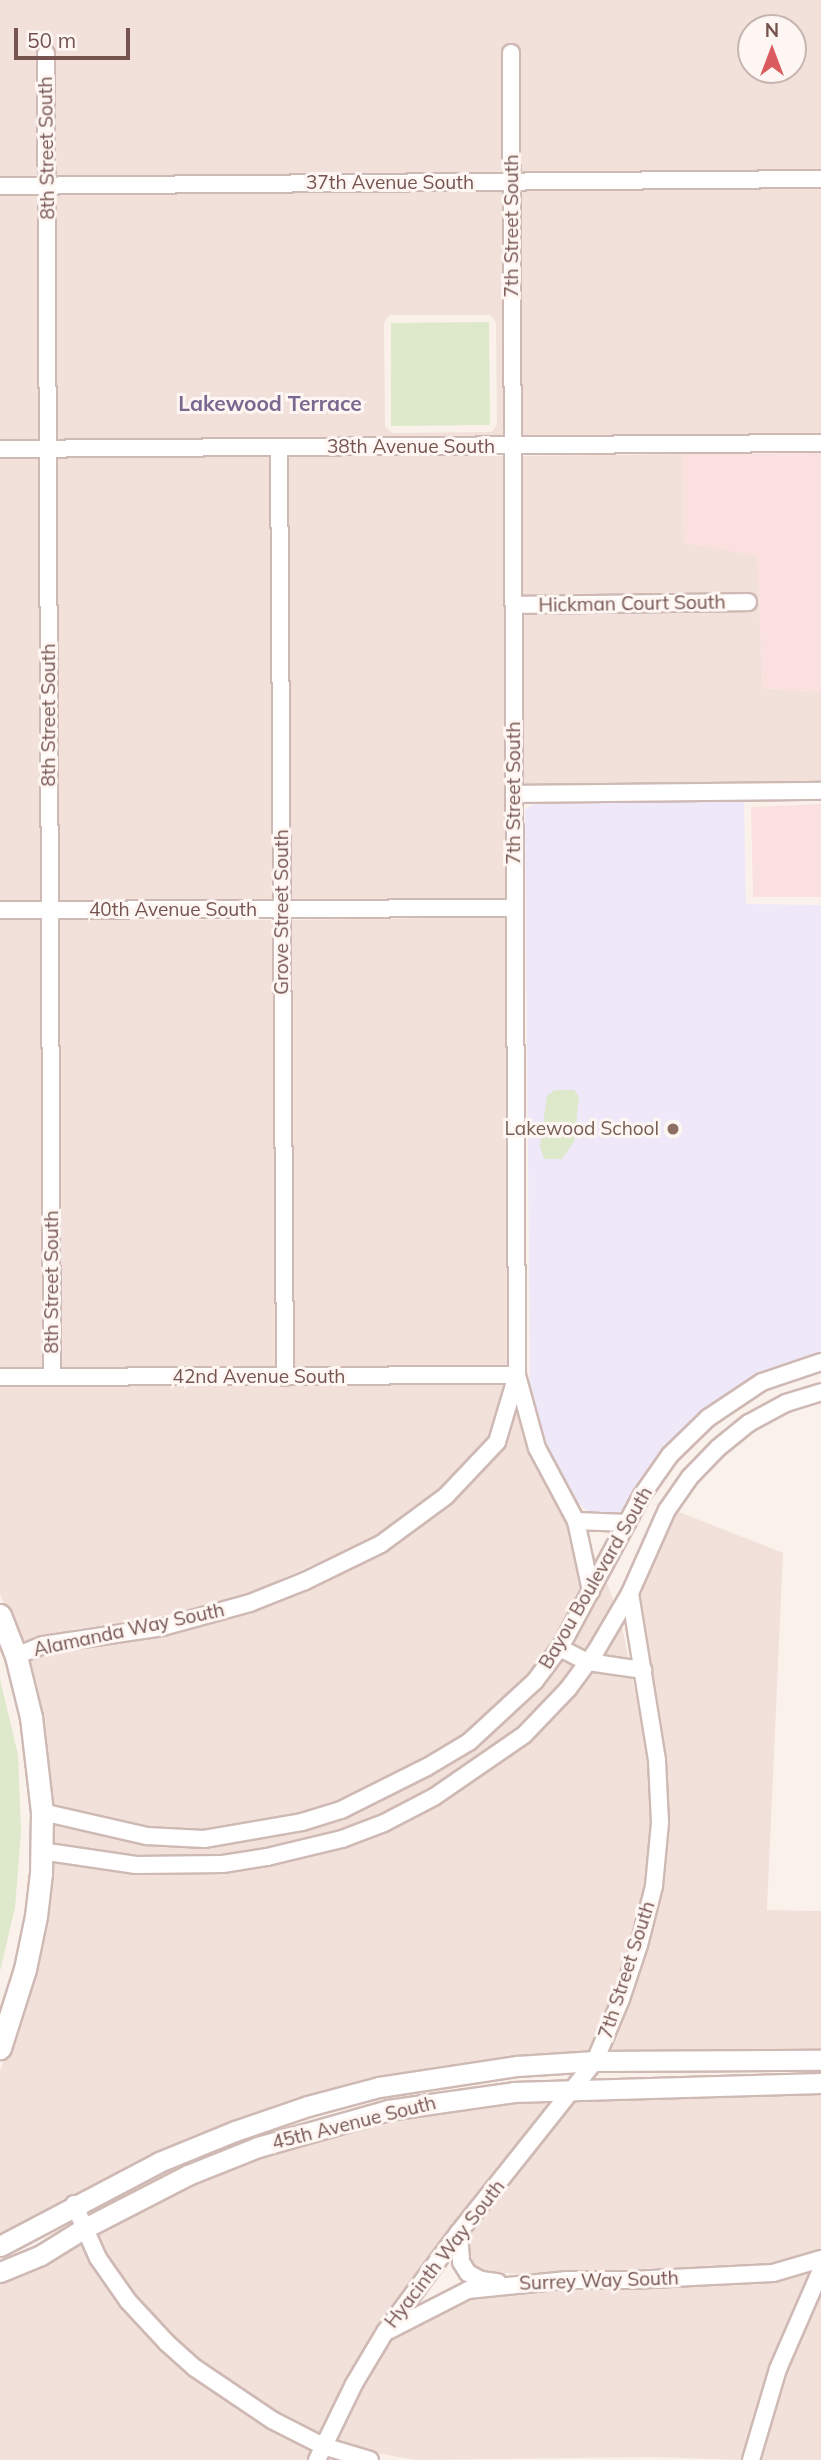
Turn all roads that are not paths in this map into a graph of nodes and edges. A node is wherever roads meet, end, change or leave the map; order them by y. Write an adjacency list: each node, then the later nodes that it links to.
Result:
1 (511, 53): 4 (street, 7th Street South)
2 (46, 54): 6 (street, 8th Street South)
3 (821, 179): 4 (street, 37th Avenue South)
4 (511, 182): 6 (street, 37th Avenue South); 9 (street, 7th Street South)
5 (0, 186): 6 (street, 37th Avenue South)
6 (48, 186): 11 (street, 8th Street South)
7 (821, 443): 9 (street, 38th Avenue South)
8 (279, 447): 9 (street, 38th Avenue South); 11 (street, 38th Avenue South); 19 (street, Grove Street South)
9 (513, 447): 13 (street, 7th Street South)
10 (0, 449): 11 (street, 38th Avenue South)
11 (48, 449): 18 (street, 8th Street South)
12 (748, 602): 13 (street, Hickman Court South)
13 (515, 605): 15 (street, 7th Street South)
14 (821, 791): 15 (street)
15 (514, 793): 16 (street, 7th Street South)
16 (514, 908): 19 (street, 40th Avenue South); 21 (street, 7th Street South)
17 (0, 910): 18 (street, 40th Avenue South)
18 (50, 910): 19 (street, 40th Avenue South); 22 (street, 8th Street South)
19 (282, 911): 24 (street, Grove Street South)
20 (821, 1362): 27 (street, Bayou Boulevard South)
21 (517, 1375): 24 (street, 42nd Avenue South); 26 (street, 7th Street South); 32 (street, Alamanda Way South)
22 (52, 1376): 23 (street, 42nd Avenue South); 24 (street, 42nd Avenue South)
23 (0, 1377)
24 (285, 1377)
25 (821, 1392): 29 (street, Bayou Boulevard South)
26 (576, 1521): 27 (street); 28 (street, 7th Street South)
27 (627, 1523): 28 (street, Bayou Boulevard South)
28 (591, 1591): 31 (street, Bayou Boulevard South)
29 (630, 1593): 33 (street, Bayou Boulevard South); 34 (street, 7th Street South)
30 (0, 1615): 32 (main road)
31 (560, 1648): 33 (street); 35 (street, Bayou Boulevard South)
32 (16, 1656): 35 (main road)
33 (588, 1662): 34 (street); 36 (street, Bayou Boulevard South)
34 (643, 1670): 39 (street, 7th Street South)
35 (42, 1812): 36 (main road)
36 (41, 1851): 37 (main road)
37 (0, 2048)
38 (821, 2060): 39 (street, 45th Avenue South)
39 (595, 2061): 41 (street, Hyacinth Way South); 42 (street, 45th Avenue South)
40 (821, 2083): 41 (street, 45th Avenue South)
41 (575, 2089): 43 (street, 45th Avenue South); 44 (street, Hyacinth Way South)
42 (74, 2204): 43 (street); 45 (street, 45th Avenue South)
43 (83, 2229): 48 (street, 45th Avenue South); 51 (street)
44 (459, 2232): 49 (street); 50 (street, Hyacinth Way South)
45 (0, 2246)
46 (821, 2259): 49 (street, Surrey Way South)
47 (821, 2270): 53 (street)
48 (0, 2272)
49 (514, 2283): 50 (street, Surrey Way South)
50 (385, 2332): 51 (street, Hyacinth Way South)
51 (320, 2453): 52 (street)
52 (370, 2460)
53 (751, 2460)

